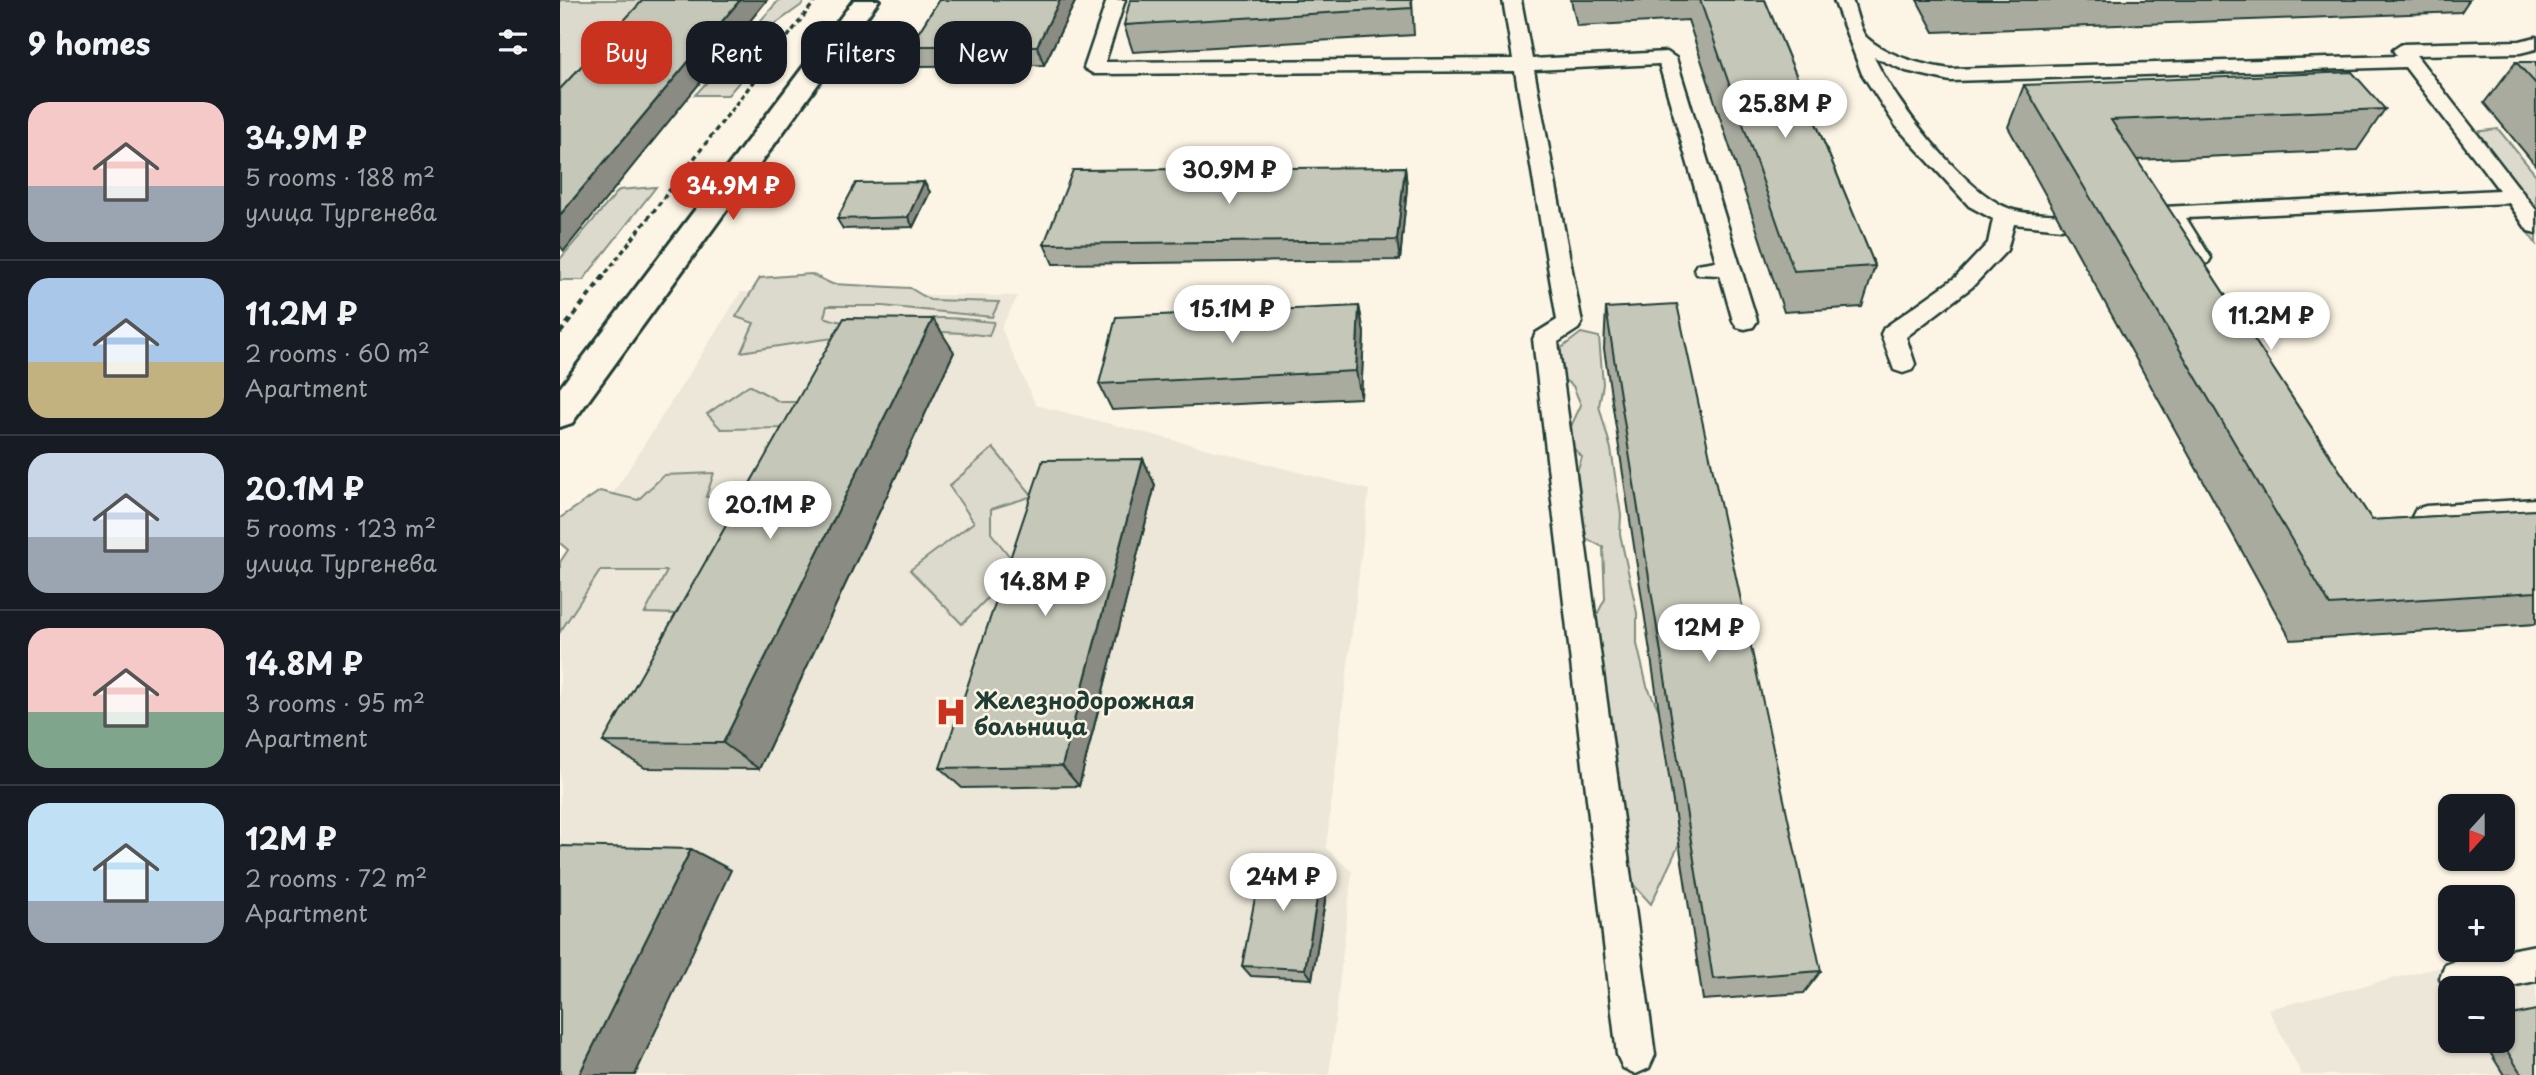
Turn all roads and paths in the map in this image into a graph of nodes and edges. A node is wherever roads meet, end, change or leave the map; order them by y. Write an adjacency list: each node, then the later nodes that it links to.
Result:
1 (816, 0): 20 (path)
2 (867, 0): 22 (street)
3 (1116, 0): 9 (lane)
4 (1513, 0): 9 (lane)
5 (1843, 0): 6 (lane)
6 (1856, 38): 8 (lane); 11 (lane)
7 (2536, 43): 8 (lane)
8 (2410, 61): 10 (lane)
9 (1524, 65): 16 (lane); 27 (lane)
10 (2515, 196): 12 (lane); 15 (lane)
11 (2005, 216): 14 (lane); 21 (lane)
12 (2174, 217): 13 (lane); 18 (lane)
13 (2151, 218)
14 (2060, 222)
15 (2536, 226)
16 (1731, 267): 17 (lane); 19 (lane)
17 (1706, 269)
18 (2211, 275)
19 (1745, 321)
20 (560, 333)
21 (1903, 363)
22 (560, 414)
23 (2536, 510): 24 (lane)
24 (2406, 518)
25 (2536, 963): 26 (lane)
26 (2468, 976)
27 (1636, 1055)

